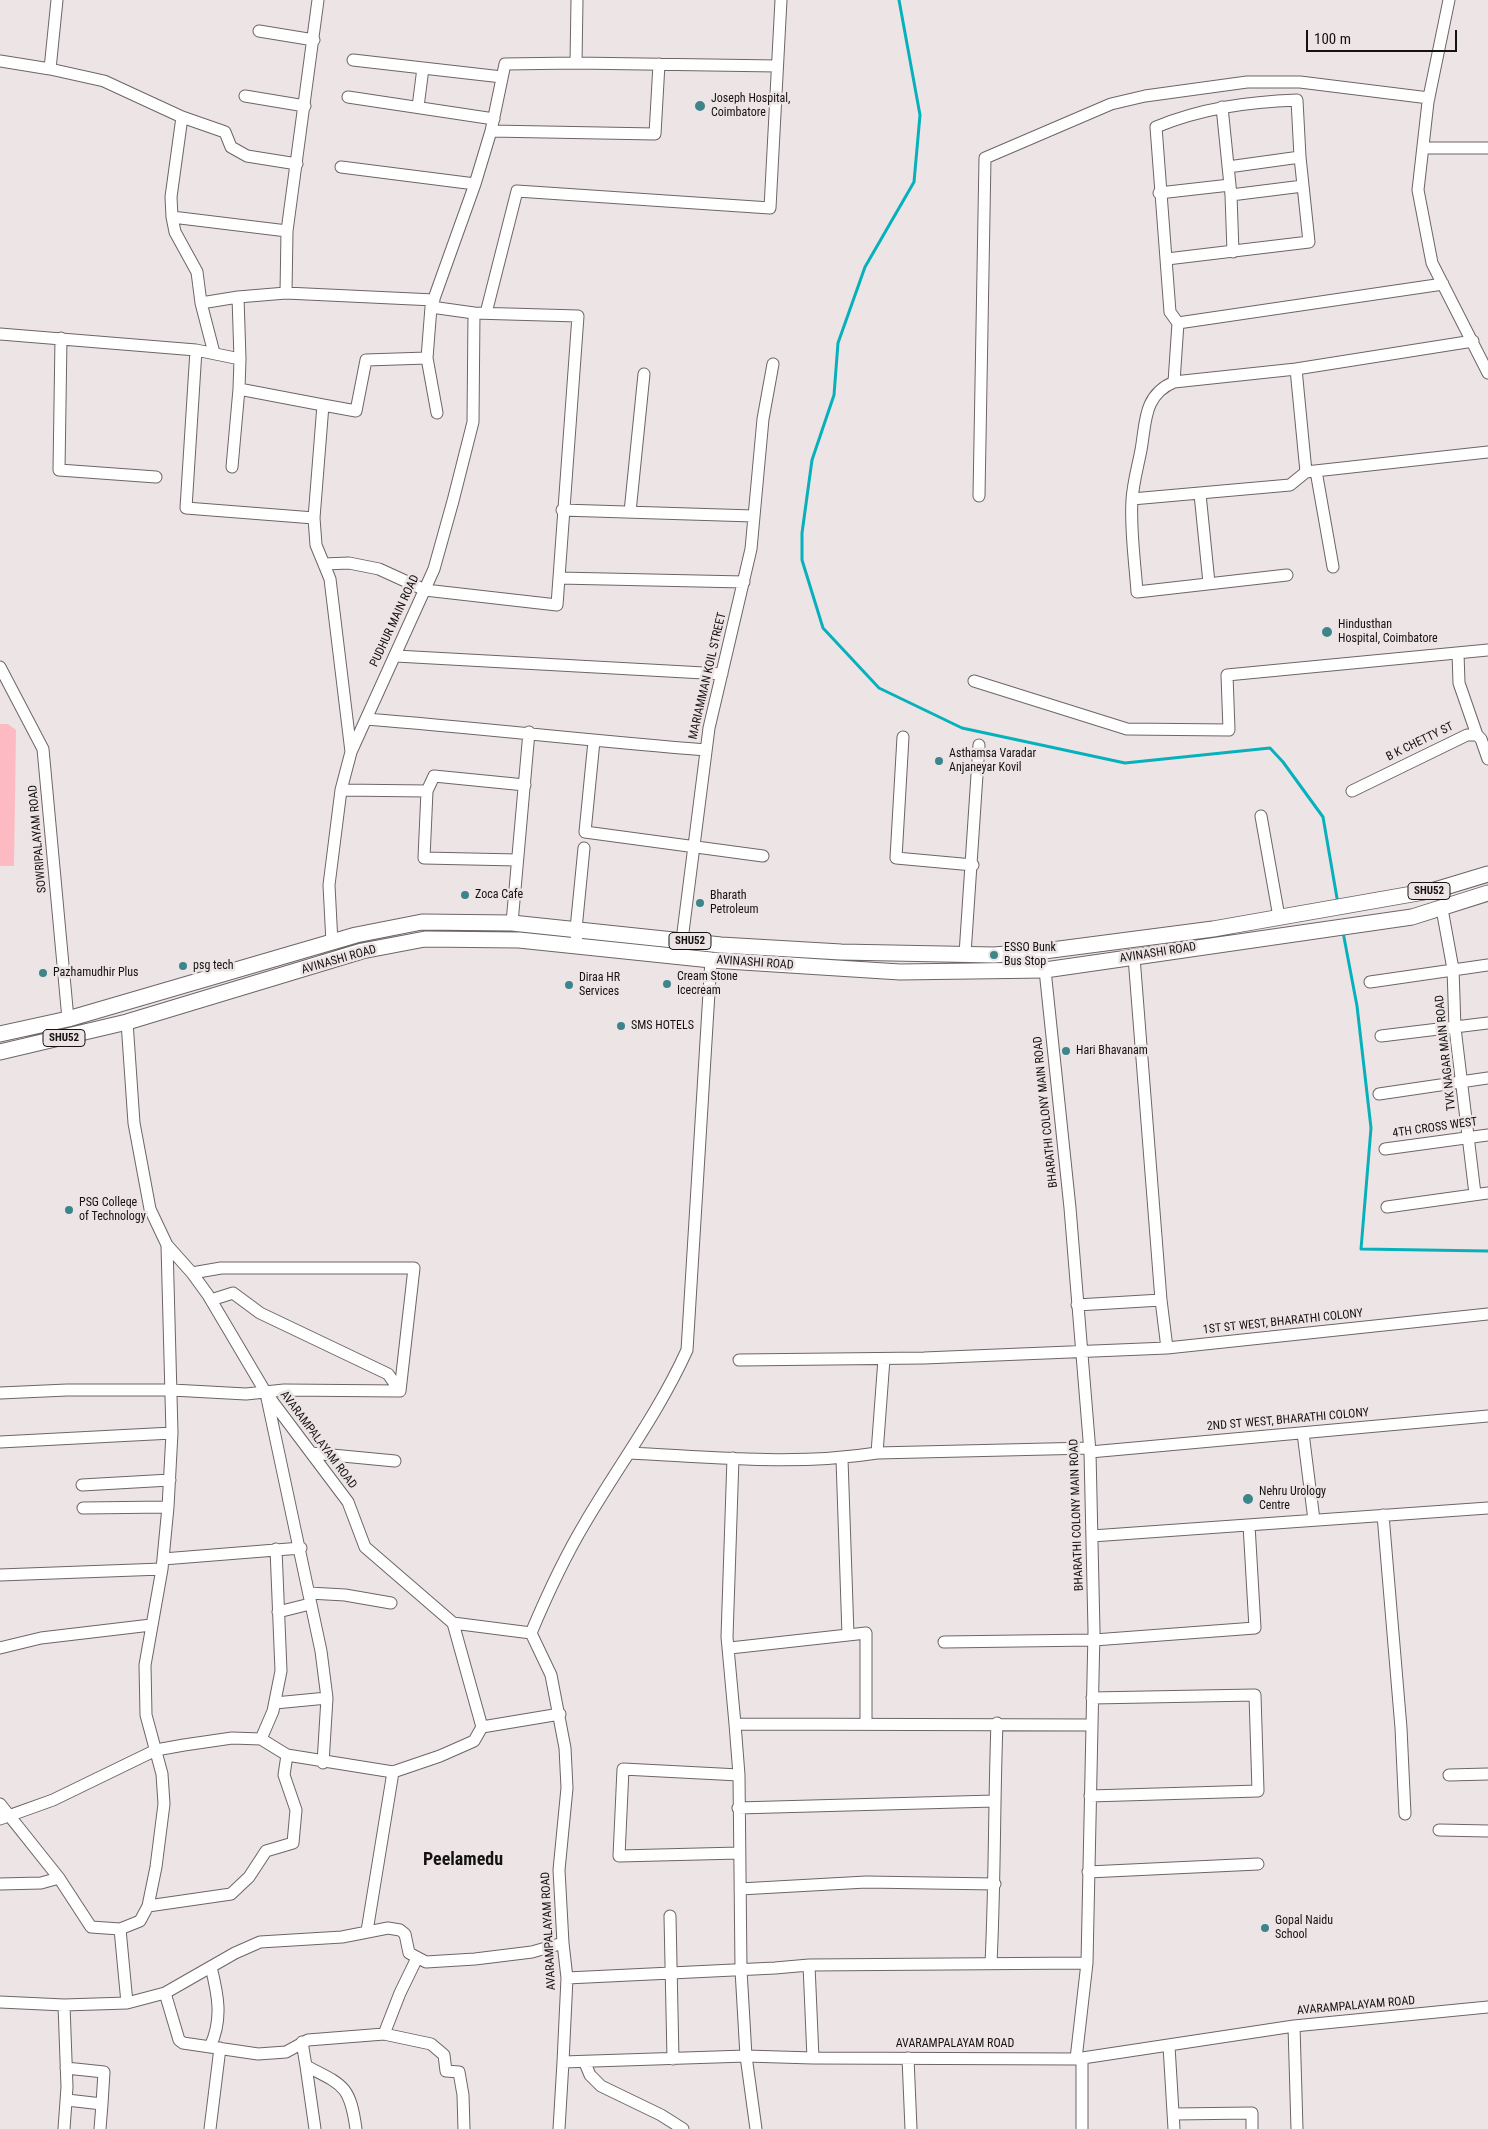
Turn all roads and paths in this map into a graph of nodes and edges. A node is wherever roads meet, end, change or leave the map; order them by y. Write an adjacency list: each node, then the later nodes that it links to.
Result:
1 (57, 0): 14 (street)
2 (318, 0): 7 (street)
3 (577, 0): 10 (street)
4 (780, 0): 12 (street)
5 (1448, 0): 18 (street)
6 (259, 31): 7 (street)
7 (314, 40): 19 (street)
8 (353, 60): 13 (street)
9 (0, 61): 14 (street)
10 (576, 63): 11 (street); 15 (street)
11 (659, 64): 12 (street); 24 (street)
12 (777, 66): 44 (street, PUDHUR MAIN ROAD)
13 (423, 68): 15 (street); 20 (street)
14 (50, 69): 22 (street)
15 (502, 77): 23 (street)
16 (245, 96): 19 (street)
17 (348, 97): 20 (street)
18 (1429, 98): 25 (street); 66 (street)
19 (305, 106): 28 (street)
20 (418, 107): 23 (street)
21 (1222, 107): 27 (street); 30 (street); 34 (street)
22 (182, 117): 28 (street); 35 (street)
23 (494, 119): 24 (street)
24 (491, 131): 31 (street)
25 (1423, 148): 26 (street); 39 (street)
26 (1488, 148)
27 (1300, 157): 30 (street); 32 (street)
28 (297, 164): 36 (street)
29 (340, 167): 31 (street)
30 (1228, 167): 33 (street)
31 (476, 184): 43 (street)
32 (1303, 186): 33 (street); 37 (street)
33 (1230, 190): 34 (street); 37 (street)
34 (1159, 194): 38 (street)
35 (172, 217): 36 (street); 42 (street)
36 (287, 231): 40 (street)
37 (1233, 252): 38 (street)
38 (1167, 259): 45 (street)
39 (1443, 284): 45 (street); 48 (street)
40 (286, 293): 41 (street); 43 (street)
41 (238, 297): 42 (street); 51 (street)
42 (201, 303): 50 (street)
43 (433, 304): 44 (street); 52 (street)
44 (480, 314): 68 (street); 78 (street, PUDHUR MAIN ROAD)
45 (1178, 323): 57 (street)
46 (0, 334): 47 (street)
47 (61, 338): 49 (street); 64 (street)
48 (1473, 341): 54 (street); 55 (street)
49 (196, 350): 50 (street); 71 (street)
50 (214, 353): 51 (street)
51 (240, 358): 58 (street)
52 (427, 358): 59 (street); 60 (street)
53 (772, 364): 70 (street, MARIAMMAN KOIL STREET)
54 (1296, 369): 57 (street); 63 (street)
55 (1488, 373)
56 (644, 374): 69 (street)
57 (1174, 382): 67 (street)
58 (239, 389): 59 (street); 62 (street)
59 (323, 406): 71 (street)
60 (437, 413)
61 (1488, 452): 63 (street)
62 (232, 467)
63 (1311, 472): 65 (street); 73 (street)
64 (156, 477)
65 (1200, 494): 67 (street); 77 (street)
66 (979, 496)
67 (1132, 499): 77 (street)
68 (562, 510): 69 (street); 75 (street)
69 (630, 512): 70 (street)
70 (753, 516): 76 (street, MARIAMMAN KOIL STREET)
71 (314, 518): 72 (street)
72 (324, 564): 78 (street); 92 (street)
73 (1332, 568)
74 (1286, 575): 77 (street)
75 (559, 578): 76 (street); 78 (street)
76 (744, 582): 83 (street, MARIAMMAN KOIL STREET)
77 (1209, 583)
78 (425, 590): 81 (street, PUDHUR MAIN ROAD)
79 (1488, 650): 80 (street)
80 (1458, 653): 84 (street); 87 (street)
81 (396, 656): 83 (street); 85 (street, PUDHUR MAIN ROAD)
82 (0, 667): 122 (street, SOWRIPALAYAM ROAD)
83 (722, 674): 91 (street, MARIAMMAN KOIL STREET)
84 (974, 681)
85 (366, 719): 86 (street); 92 (street, PUDHUR MAIN ROAD)
86 (529, 732): 89 (street); 94 (street)
87 (1477, 735): 93 (street); 97 (street, B K CHETTY ST)
88 (903, 737): 103 (street)
89 (594, 741): 91 (street); 99 (street)
90 (979, 745): 103 (street)
91 (706, 750): 99 (street, MARIAMMAN KOIL STREET)
92 (351, 752): 95 (street, PUDHUR MAIN ROAD)
93 (1488, 759)
94 (525, 785): 96 (street); 102 (street)
95 (341, 790): 96 (street); 112 (street, PUDHUR MAIN ROAD)
96 (427, 791): 102 (street)
97 (1352, 791)
98 (1261, 816): 107 (street)
99 (695, 846): 101 (street); 111 (street, MARIAMMAN KOIL STREET)
100 (584, 848): 110 (street)
101 (763, 856)
102 (517, 860): 108 (street)
103 (973, 865): 115 (street)
104 (1488, 874): 107 (main road, AVINASHI ROAD / SHU52)
105 (1488, 893): 106 (main road, AVINASHI ROAD / SHU52)
106 (1442, 909): 116 (main road, AVINASHI ROAD / SHU52); 119 (street, TVK NAGAR MAIN ROAD)
107 (1279, 917): 115 (main road, AVINASHI ROAD / SHU52)
108 (512, 923): 109 (main road, AVINASHI ROAD / SHU52); 112 (main road, AVINASHI ROAD / SHU52)
109 (537, 925): 110 (main road, AVINASHI ROAD / SHU52); 113 (main road)
110 (576, 929): 111 (main road, AVINASHI ROAD / SHU52); 114 (street)
111 (682, 940): 115 (main road, AVINASHI ROAD / SHU52)
112 (332, 942): 122 (main road, AVINASHI ROAD / SHU52)
113 (537, 942): 114 (main road, AVINASHI ROAD / SHU52); 123 (main road, AVINASHI ROAD / SHU52)
114 (576, 946): 117 (main road, AVINASHI ROAD / SHU52)
115 (965, 954)
116 (1134, 957): 120 (main road, AVINASHI ROAD / SHU52); 141 (street)
117 (711, 960): 120 (main road, AVINASHI ROAD / SHU52); 158 (street)
118 (1488, 965): 119 (street)
119 (1453, 969): 121 (street); 125 (street, TVK NAGAR MAIN ROAD)
120 (1045, 970): 142 (street, BHARATHI COLONY MAIN ROAD)
121 (1370, 982)
122 (68, 1019): 126 (main road, SHU52)
123 (127, 1022): 128 (main road, AVINASHI ROAD / SHU52); 138 (street, AVARAMPALAYAM ROAD)
124 (1488, 1023): 125 (street)
125 (1455, 1028): 127 (street); 130 (street, TVK NAGAR MAIN ROAD)
126 (0, 1034)
127 (1381, 1036)
128 (0, 1052)
129 (1488, 1078): 130 (street)
130 (1462, 1082): 131 (street); 133 (street, TVK NAGAR MAIN ROAD)
131 (1378, 1094)
132 (1488, 1135): 133 (street, 4TH CROSS WEST)
133 (1469, 1137): 134 (street, 4TH CROSS WEST); 136 (street, TVK NAGAR MAIN ROAD)
134 (1385, 1149)
135 (1488, 1192): 136 (street)
136 (1475, 1194): 137 (street)
137 (1387, 1207)
138 (167, 1245): 139 (street, AVARAMPALAYAM ROAD); 148 (street)
139 (192, 1273): 140 (street, AVARAMPALAYAM ROAD); 149 (street)
140 (211, 1300): 149 (street); 151 (street, AVARAMPALAYAM ROAD)
141 (1161, 1300): 142 (street); 144 (street)
142 (1077, 1305): 145 (street, BHARATHI COLONY MAIN ROAD)
143 (1488, 1314): 144 (street, 1ST ST WEST, BHARATHI COLONY)
144 (1167, 1348): 145 (street, 1ST ST WEST, BHARATHI COLONY)
145 (1080, 1350): 146 (street, 1ST ST WEST, BHARATHI COLONY); 156 (street, BHARATHI COLONY MAIN ROAD)
146 (884, 1359): 147 (street, 1ST ST WEST, BHARATHI COLONY); 159 (street)
147 (739, 1360)
148 (172, 1390): 150 (street); 151 (street); 153 (street)
149 (400, 1391): 151 (street)
150 (0, 1393)
151 (266, 1393): 157 (street, AVARAMPALAYAM ROAD); 172 (street)
152 (1488, 1416): 154 (street, 2ND ST WEST, BHARATHI COLONY)
153 (172, 1432): 155 (street); 163 (street)
154 (1303, 1433): 156 (street, 2ND ST WEST, BHARATHI COLONY); 169 (street)
155 (0, 1442)
156 (1090, 1450): 159 (street, 2ND ST WEST, BHARATHI COLONY); 171 (street, BHARATHI COLONY MAIN ROAD)
157 (311, 1453): 162 (street); 179 (street, AVARAMPALAYAM ROAD)
158 (630, 1453): 160 (street, 2ND ST WEST, BHARATHI COLONY); 181 (street)
159 (877, 1453): 161 (street, 2ND ST WEST, BHARATHI COLONY)
160 (733, 1458): 161 (street, 2ND ST WEST, BHARATHI COLONY); 186 (street)
161 (842, 1459): 182 (street)
162 (395, 1461)
163 (170, 1480): 164 (street); 165 (street)
164 (82, 1485)
165 (168, 1507): 166 (street); 174 (street)
166 (83, 1508)
167 (1488, 1508): 168 (street)
168 (1383, 1516): 169 (street); 208 (street)
169 (1314, 1520): 170 (street)
170 (1249, 1525): 171 (street); 183 (street)
171 (1092, 1536): 183 (street, BHARATHI COLONY MAIN ROAD)
172 (301, 1548): 173 (street); 176 (street)
173 (276, 1549): 174 (street); 178 (street)
174 (163, 1564): 175 (street); 180 (street)
175 (0, 1576)
176 (309, 1598): 177 (street); 178 (street); 187 (street)
177 (391, 1604)
178 (278, 1612): 189 (street)
179 (453, 1624): 181 (street); 195 (street)
180 (151, 1625): 185 (street); 197 (street)
181 (531, 1633): 190 (street, AVARAMPALAYAM ROAD)
182 (848, 1635): 186 (street); 191 (street)
183 (1094, 1640): 184 (street); 188 (street, BHARATHI COLONY MAIN ROAD)
184 (944, 1642)
185 (0, 1648)
186 (730, 1648): 193 (street)
187 (327, 1698): 189 (street); 199 (street)
188 (1092, 1698): 194 (street, BHARATHI COLONY MAIN ROAD); 204 (street)
189 (275, 1703): 196 (street)
190 (560, 1714): 195 (street); 223 (street, AVARAMPALAYAM ROAD)
191 (866, 1723): 192 (street); 193 (street)
192 (997, 1723): 194 (street); 205 (street)
193 (735, 1724): 202 (street)
194 (1092, 1725): 204 (street, BHARATHI COLONY MAIN ROAD)
195 (482, 1727): 200 (street)
196 (262, 1739): 197 (street); 198 (street)
197 (156, 1750): 209 (street); 219 (street)
198 (287, 1755): 199 (street); 219 (street)
199 (323, 1763): 200 (street)
200 (393, 1772): 222 (street)
201 (1488, 1774): 203 (street)
202 (739, 1775): 207 (street); 212 (street)
203 (1449, 1775)
204 (1090, 1796): 214 (street, BHARATHI COLONY MAIN ROAD)
205 (994, 1801): 207 (street); 217 (street)
206 (0, 1804): 209 (street)
207 (738, 1808): 212 (street)
208 (1405, 1814)
209 (6, 1817): 215 (street)
210 (1439, 1830): 211 (street)
211 (1488, 1831)
212 (739, 1853): 218 (street)
213 (1258, 1864): 214 (street)
214 (1088, 1872): 226 (street, BHARATHI COLONY MAIN ROAD)
215 (59, 1878): 216 (street); 221 (street)
216 (0, 1884)
217 (995, 1884): 218 (street); 225 (street)
218 (740, 1889): 229 (street)
219 (148, 1906): 221 (street)
220 (670, 1916): 230 (street)
221 (120, 1929): 234 (street)
222 (367, 1931): 224 (street); 228 (street)
223 (563, 1943): 224 (street); 231 (street, AVARAMPALAYAM ROAD)
224 (416, 1958): 238 (street)
225 (992, 1963): 226 (street); 227 (street)
226 (1087, 1963): 246 (street, BHARATHI COLONY MAIN ROAD)
227 (808, 1965): 229 (street); 243 (street)
228 (211, 1967): 232 (street); 241 (street)
229 (741, 1970): 230 (street); 242 (street)
230 (670, 1972): 231 (street); 245 (street)
231 (567, 1978): 247 (street, AVARAMPALAYAM ROAD)
232 (166, 1993): 234 (street); 241 (street)
233 (0, 2002): 235 (street)
234 (127, 2003): 235 (street)
235 (64, 2005): 250 (street)
236 (1488, 2007): 237 (street, AVARAMPALAYAM ROAD)
237 (1294, 2026): 240 (street, AVARAMPALAYAM ROAD); 267 (street)
238 (384, 2034): 239 (street); 259 (street)
239 (302, 2042): 241 (street); 249 (street)
240 (1169, 2046): 246 (street, AVARAMPALAYAM ROAD); 253 (street)
241 (215, 2048): 256 (street)
242 (746, 2056): 243 (street, AVARAMPALAYAM ROAD); 245 (street, AVARAMPALAYAM ROAD); 262 (street)
243 (813, 2058): 244 (street, AVARAMPALAYAM ROAD)
244 (908, 2058): 246 (street, AVARAMPALAYAM ROAD); 263 (street)
245 (673, 2059): 248 (street, AVARAMPALAYAM ROAD)
246 (1079, 2059): 264 (street, BHARATHI COLONY MAIN ROAD)
247 (563, 2062): 248 (street, AVARAMPALAYAM ROAD); 260 (street)
248 (585, 2063): 261 (street)
249 (306, 2066): 257 (street); 258 (street)
250 (66, 2068): 251 (street); 252 (street)
251 (67, 2100): 252 (street); 254 (street)
252 (102, 2104): 255 (street)
253 (1174, 2114): 265 (street); 266 (street)
254 (64, 2129)
255 (100, 2129)
256 (210, 2129)
257 (315, 2129)
258 (356, 2129)
259 (464, 2129)
260 (559, 2129)
261 (683, 2129)
262 (756, 2129)
263 (911, 2129)
264 (1082, 2129)
265 (1174, 2129)
266 (1252, 2129)
267 (1297, 2129)

